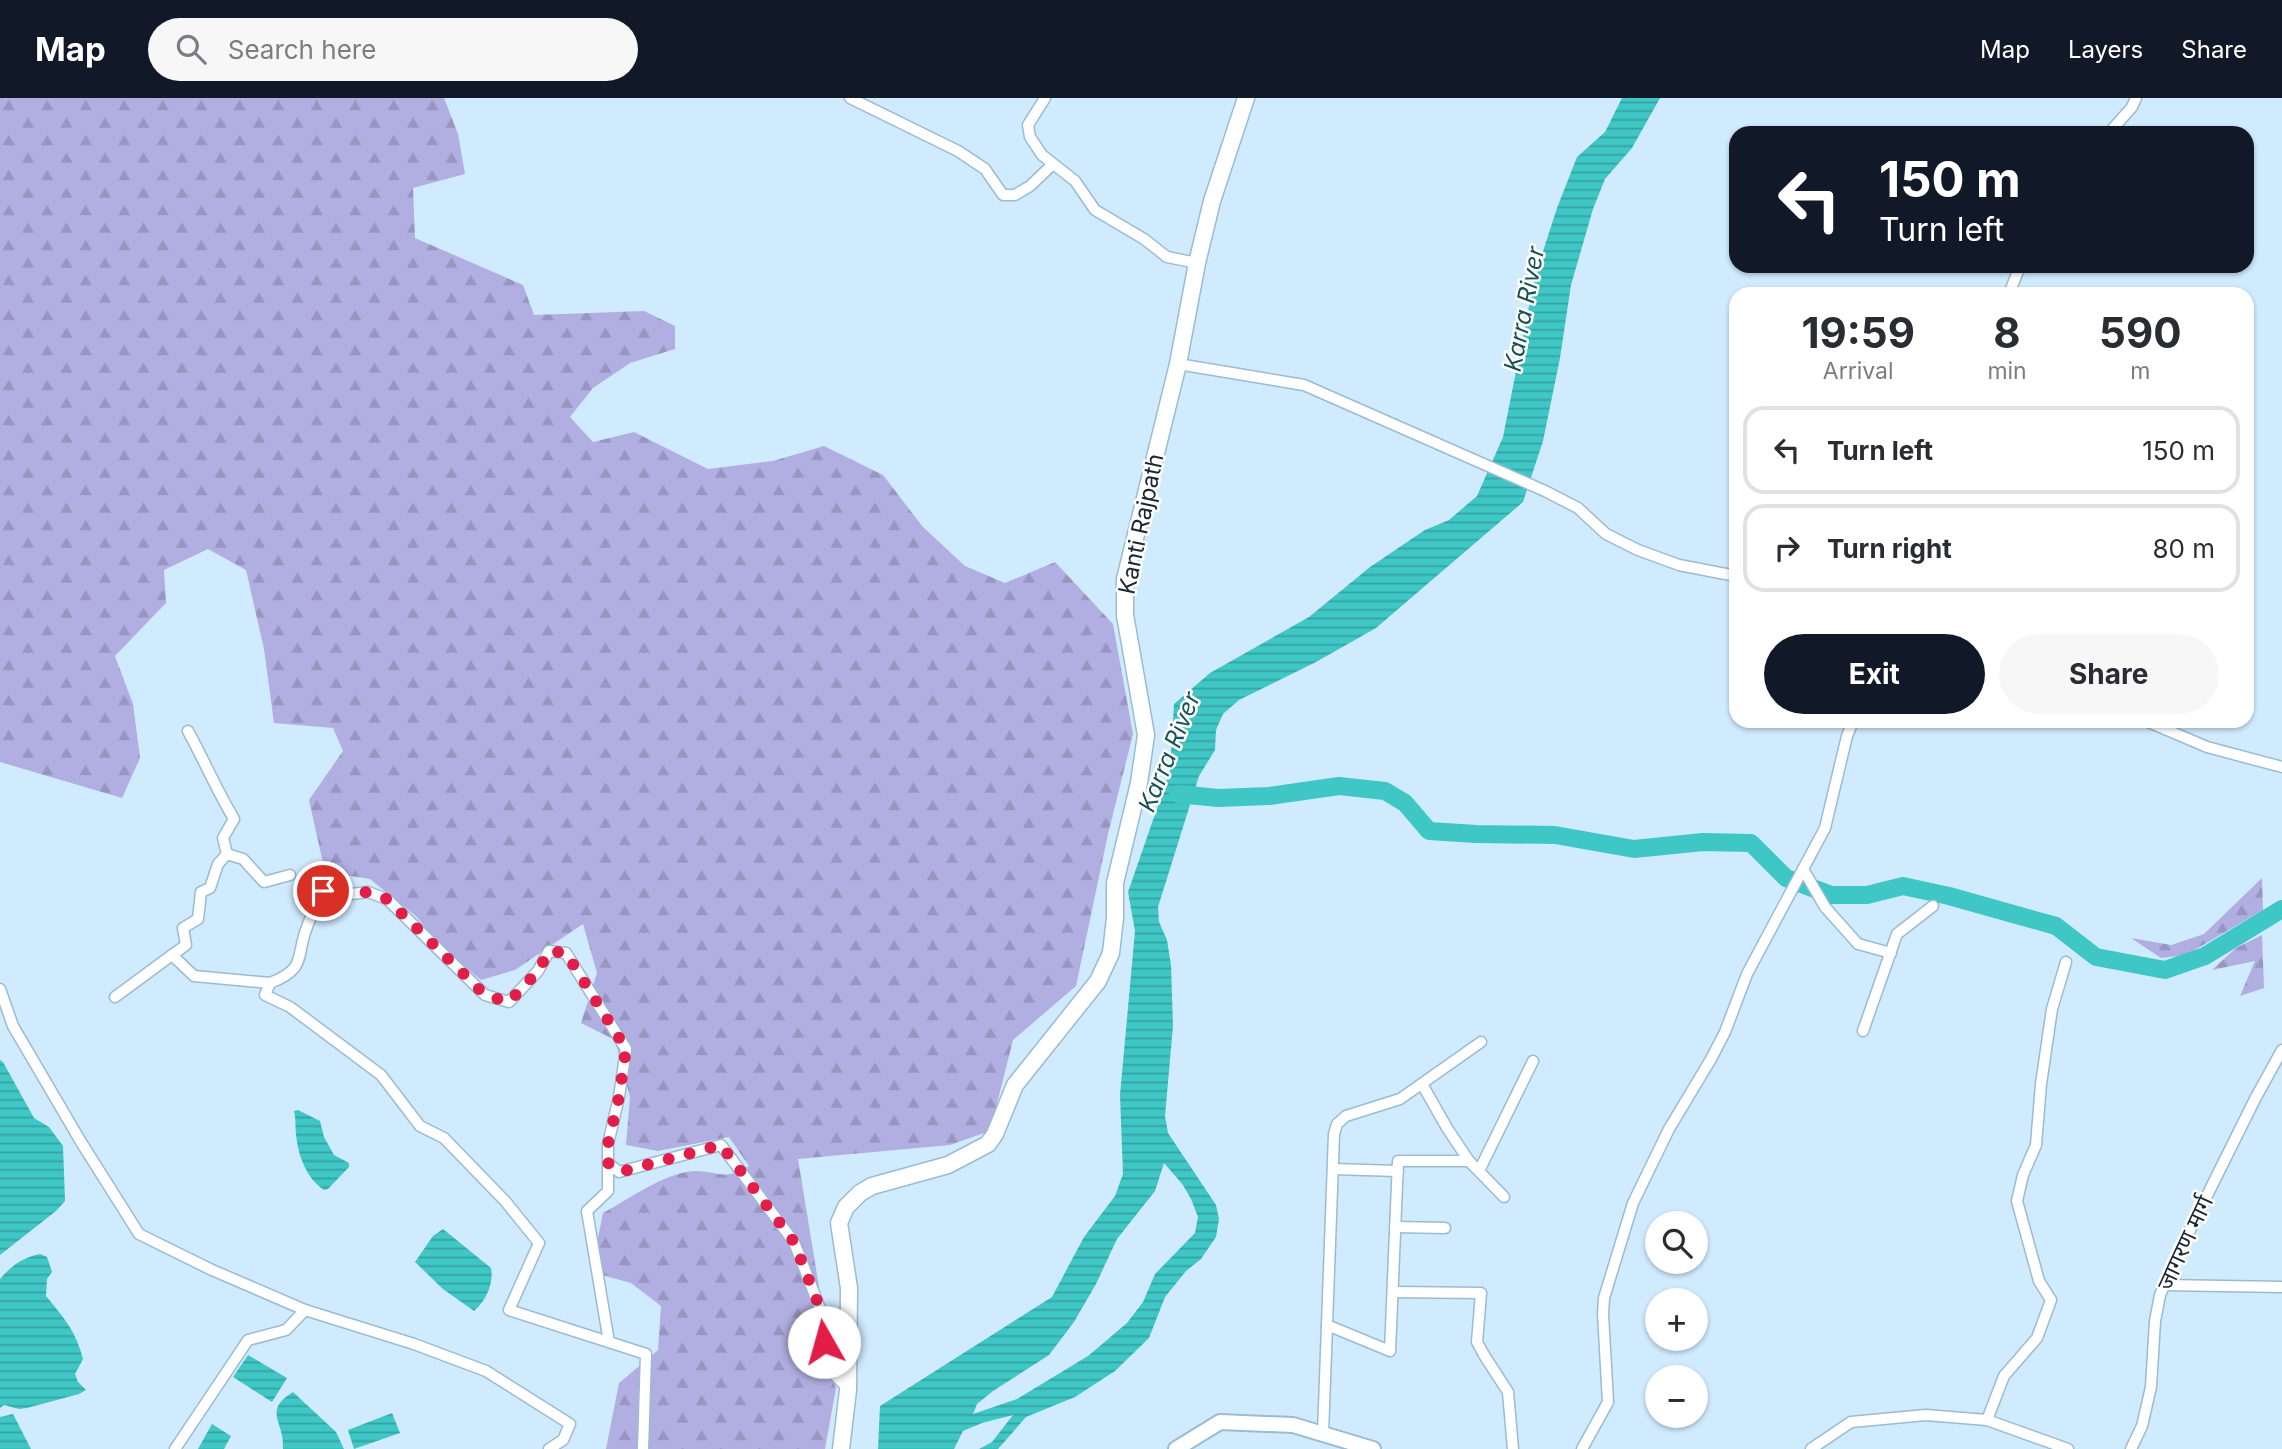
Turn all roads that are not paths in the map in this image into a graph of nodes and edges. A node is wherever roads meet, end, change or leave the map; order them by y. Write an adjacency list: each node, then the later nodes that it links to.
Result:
1 (850, 98): 6 (street)
2 (1045, 98): 6 (street)
3 (1246, 98): 7 (main road, Kanti Rajpath)
4 (2136, 98): 5 (street)
5 (2115, 126)
6 (1052, 164): 7 (street)
7 (1197, 263): 8 (main road, Kanti Rajpath)
8 (1178, 364): 9 (street); 43 (main road, Kanti Rajpath)
9 (1729, 575)
10 (1850, 728): 15 (street)
11 (2162, 728): 13 (street)
12 (188, 732): 14 (street)
13 (2282, 767)
14 (227, 854): 16 (street); 19 (street)
15 (1802, 871): 18 (street); 53 (street)
16 (290, 875)
17 (1933, 906): 18 (street)
18 (1891, 953): 24 (street)
19 (172, 955): 21 (street); 23 (street)
20 (2066, 962): 44 (street)
21 (270, 983): 30 (street); 42 (street)
22 (0, 989): 40 (street)
23 (115, 996)
24 (1863, 1031)
25 (1481, 1042): 28 (street)
26 (2282, 1050): 37 (street, जागरण मार्ग)
27 (1534, 1060): 33 (street)
28 (1422, 1084): 29 (street); 31 (street)
29 (1469, 1161): 32 (street); 33 (street)
30 (608, 1163): 42 (street); 43 (street)
31 (1333, 1169): 32 (street); 41 (street)
32 (1398, 1171): 35 (street)
33 (1479, 1171): 34 (street)
34 (1504, 1197)
35 (1395, 1227): 36 (street); 39 (street)
36 (1445, 1228)
37 (2164, 1285): 38 (street); 56 (street, जागरण मार्ग)
38 (2282, 1287)
39 (1393, 1292): 41 (street); 52 (street)
40 (305, 1310): 46 (street); 47 (street)
41 (1327, 1325): 45 (street)
42 (609, 1342): 48 (street)
43 (848, 1390): 49 (main road, Kanti Rajpath)
44 (1987, 1420): 54 (street); 55 (street)
45 (1323, 1434): 50 (main road); 51 (main road)
46 (175, 1449)
47 (549, 1449)
48 (643, 1449)
49 (841, 1449)
50 (1176, 1449)
51 (1373, 1449)
52 (1513, 1449)
53 (1582, 1449)
54 (1811, 1449)
55 (2068, 1449)
56 (2131, 1449)

